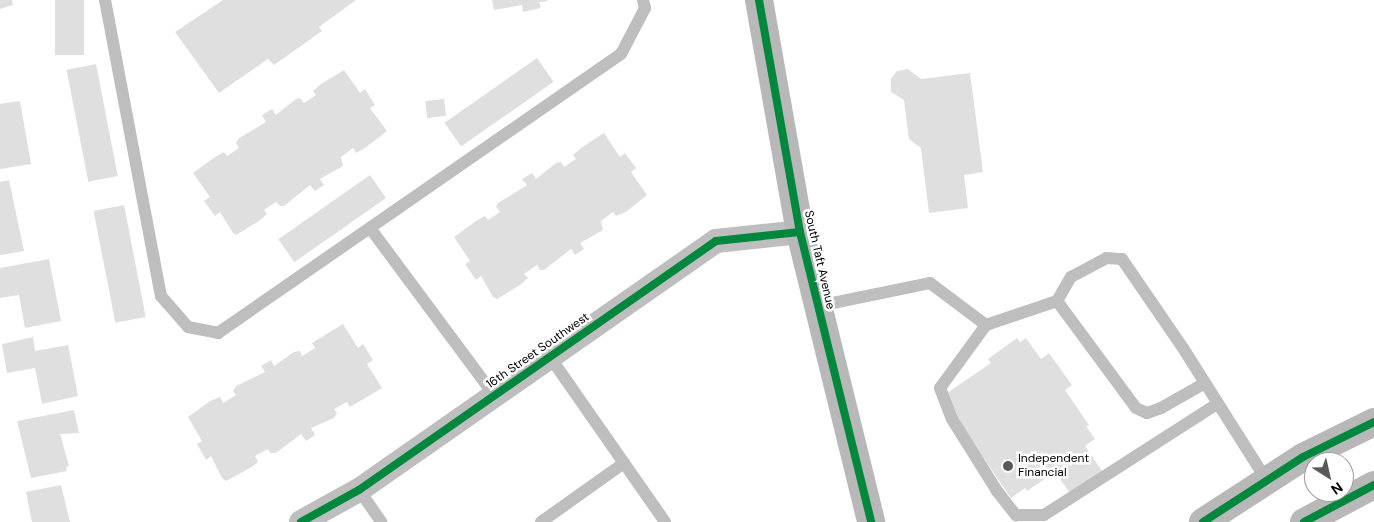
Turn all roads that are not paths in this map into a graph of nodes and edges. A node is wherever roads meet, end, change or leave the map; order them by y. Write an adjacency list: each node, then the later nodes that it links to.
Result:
1 (104, 0): 4 (lane)
2 (643, 0): 4 (lane)
3 (759, 0): 5 (main road, South Taft Avenue)
4 (370, 228): 11 (lane)
5 (800, 232): 7 (main road, South Taft Avenue); 9 (street, 16th Street Southwest)
6 (1057, 301): 8 (lane); 10 (lane); 10 (lane)
7 (818, 306): 8 (lane); 18 (main road, South Taft Avenue)
8 (986, 325): 12 (lane)
9 (550, 356): 11 (street, 16th Street Southwest); 14 (lane)
10 (1205, 384): 12 (lane)
11 (494, 396): 17 (street, 16th Street Southwest)
12 (1217, 404): 15 (lane)
13 (1373, 422): 15 (main road)
14 (624, 463): 21 (lane); 22 (lane)
15 (1267, 481): 23 (main road)
16 (1374, 485): 24 (main road)
17 (359, 490): 19 (street, 16th Street Southwest); 20 (lane)
18 (872, 518)
19 (301, 522)
20 (381, 522)
21 (541, 522)
22 (665, 522)
23 (1203, 522)
24 (1304, 522)

